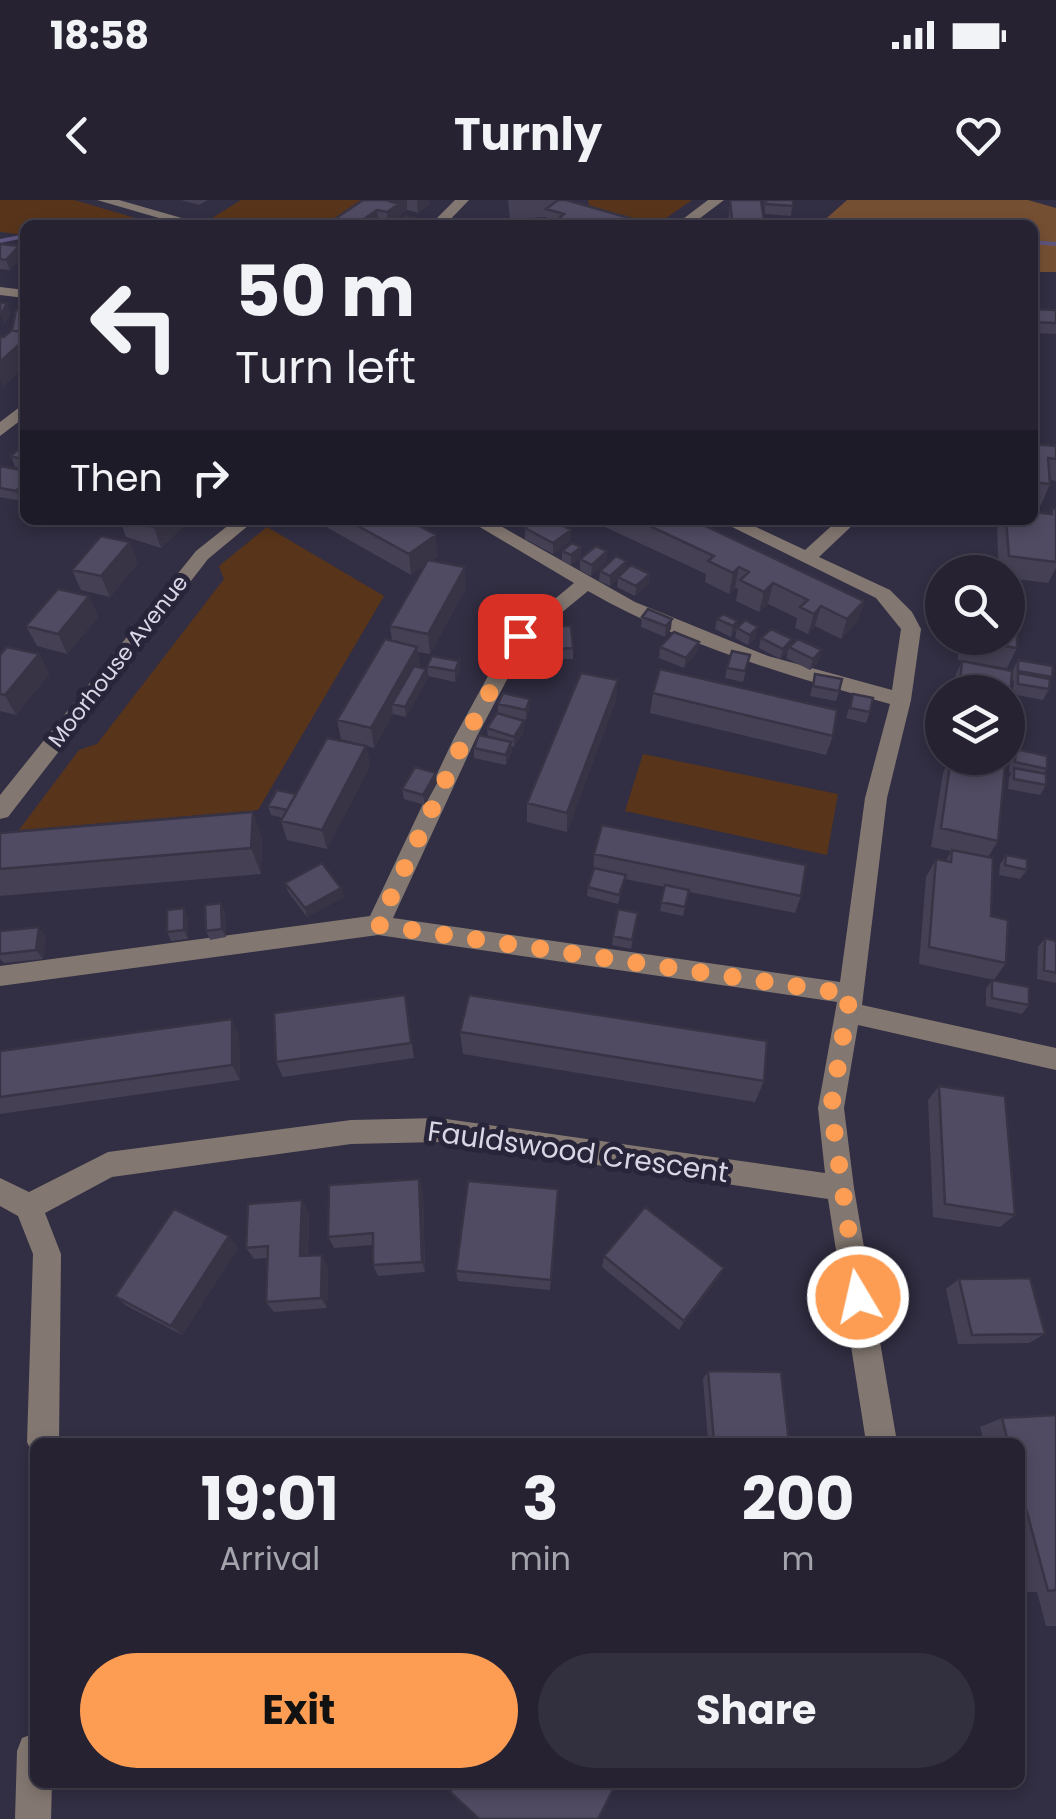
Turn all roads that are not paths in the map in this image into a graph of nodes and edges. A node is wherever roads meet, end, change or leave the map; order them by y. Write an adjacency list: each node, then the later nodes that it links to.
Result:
1 (104, 200): 4 (street)
2 (462, 200): 6 (street)
3 (717, 200): 7 (street)
4 (125, 202): 5 (street)
5 (183, 220)
6 (442, 220)
7 (689, 220)
8 (20, 413): 9 (street)
9 (0, 431)
10 (240, 525): 17 (street, Moorhouse Avenue)
11 (486, 525): 15 (street)
12 (738, 525): 14 (street)
13 (843, 525): 14 (street)
14 (808, 557): 16 (street)
15 (588, 583): 16 (street); 18 (street)
16 (901, 700): 20 (street)
17 (0, 811)
18 (378, 925): 19 (street); 20 (street)
19 (0, 976)
20 (849, 1002): 21 (street); 22 (street)
21 (1056, 1059)
22 (840, 1188): 24 (street, Fauldswood Crescent); 26 (street)
23 (0, 1191): 24 (street)
24 (29, 1207): 25 (street)
25 (42, 1438)
26 (881, 1438)
27 (34, 1788): 28 (street)
28 (34, 1819)

